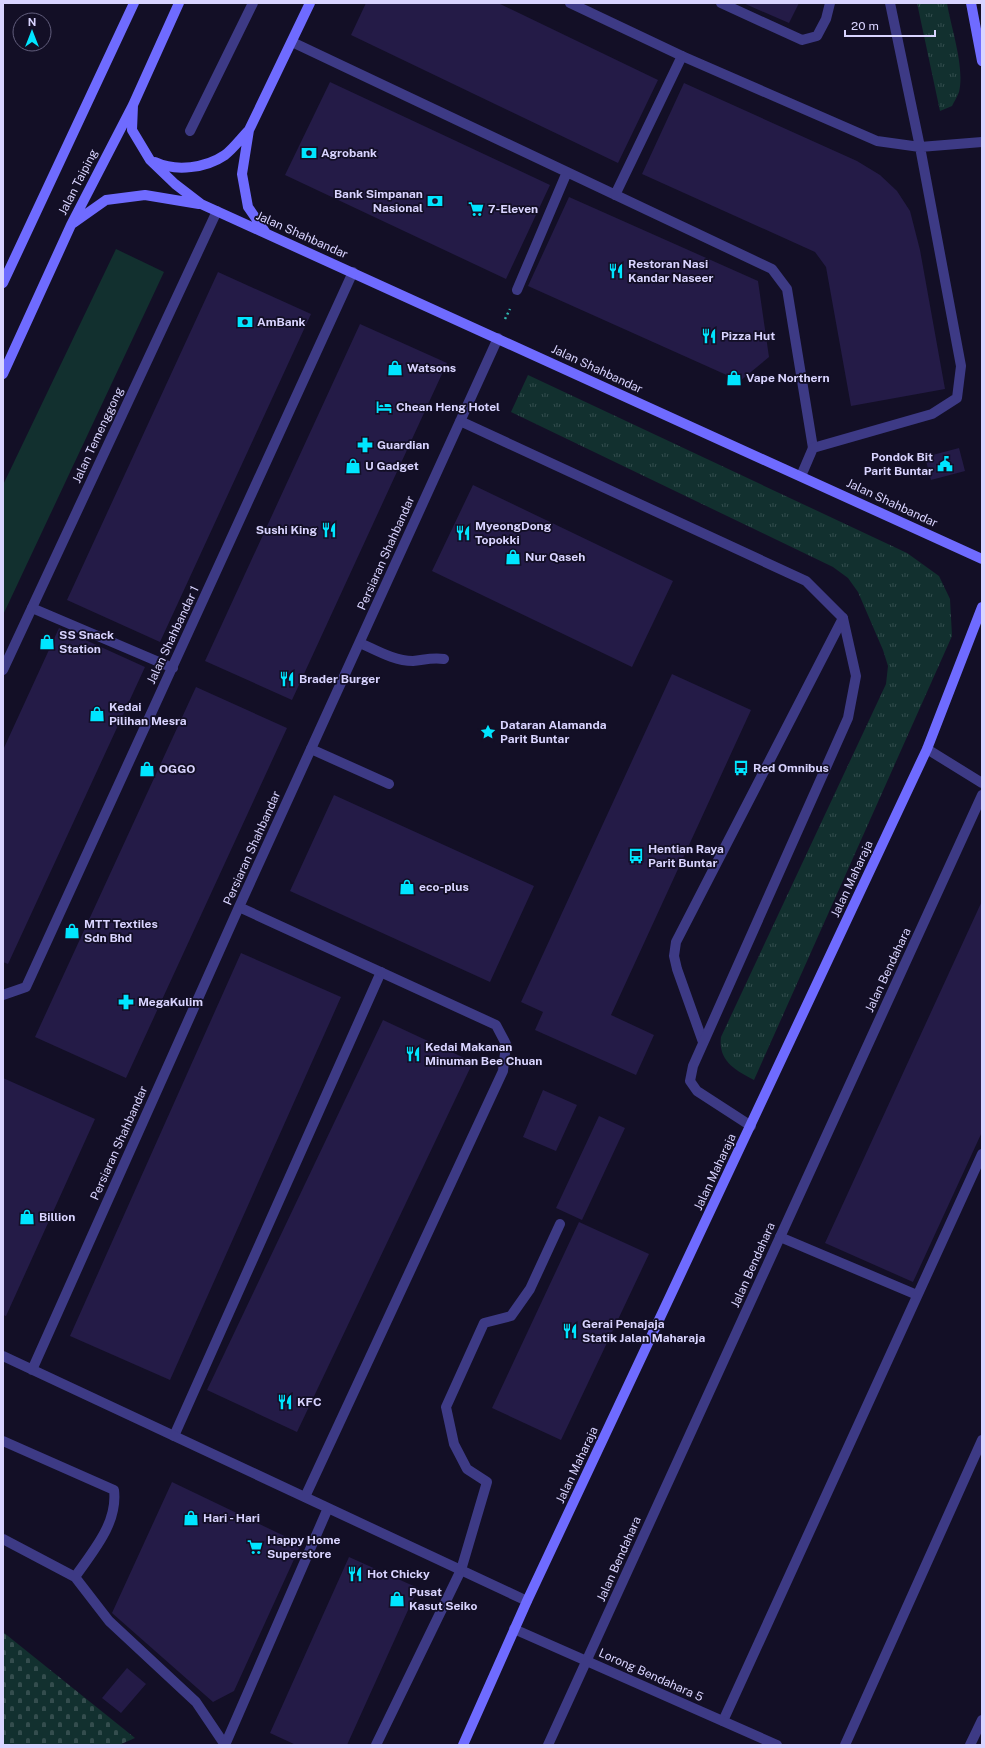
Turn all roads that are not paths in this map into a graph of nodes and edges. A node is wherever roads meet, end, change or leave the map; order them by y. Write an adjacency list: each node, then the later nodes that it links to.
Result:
1 (134, 3): 25 (street, Jalan Taiping)
2 (179, 3): 13 (street, Jalan Taiping)
3 (252, 3): 15 (street)
4 (310, 3): 10 (street)
5 (570, 3): 11 (street)
6 (721, 3): 7 (street)
7 (830, 3)
8 (890, 3): 17 (street)
9 (971, 3): 12 (street)
10 (292, 42): 14 (street); 19 (street)
11 (682, 56): 17 (street); 20 (street)
12 (982, 61)
13 (133, 105): 18 (street, Jalan Shahbandar); 23 (street, Jalan Taiping)
14 (249, 130): 18 (street); 24 (street)
15 (190, 132)
16 (982, 142): 17 (street)
17 (920, 147): 32 (street)
18 (150, 160): 21 (street, Jalan Shahbandar)
19 (567, 172): 20 (street); 28 (street)
20 (615, 195): 32 (street)
21 (201, 204): 22 (street, Jalan Shahbandar); 23 (street, Jalan Shahbandar)
22 (217, 211): 24 (street, Jalan Shahbandar); 36 (street, Jalan Temenggong)
23 (71, 225): 30 (street, Jalan Taiping)
24 (266, 233): 26 (street, Jalan Shahbandar)
25 (6, 270): 27 (street, Jalan Taiping)
26 (353, 272): 29 (street, Jalan Shahbandar); 40 (street, Jalan Shahbandar 1)
27 (3, 283)
28 (517, 290)
29 (498, 338): 31 (street, Persiaran Shahbandar); 33 (street, Jalan Shahbandar)
30 (3, 374)
31 (460, 421): 37 (street); 38 (street, Persiaran Shahbandar)
32 (813, 448): 33 (street)
33 (801, 476): 34 (street, Jalan Shahbandar)
34 (982, 559)
35 (982, 607): 43 (street, Jalan Maharaja)
36 (32, 608): 40 (street); 41 (street, Jalan Temenggong)
37 (843, 618): 50 (street); 50 (street)
38 (360, 643): 39 (street); 42 (street, Persiaran Shahbandar)
39 (444, 659)
40 (172, 668): 49 (street, Jalan Shahbandar 1)
41 (3, 670)
42 (311, 749): 44 (street); 47 (street, Persiaran Shahbandar)
43 (927, 749): 45 (street); 51 (street, Jalan Maharaja)
44 (389, 784)
45 (982, 784)
46 (982, 795): 54 (street, Jalan Bendahara)
47 (239, 907): 48 (street); 57 (street, Persiaran Shahbandar)
48 (381, 972): 58 (street); 61 (street)
49 (3, 995)
50 (703, 1042): 51 (street)
51 (751, 1126): 66 (street, Jalan Maharaja)
52 (982, 1154): 55 (street)
53 (560, 1224): 64 (street)
54 (780, 1237): 55 (street); 68 (street, Jalan Bendahara)
55 (917, 1295): 70 (street)
56 (3, 1356): 57 (street)
57 (32, 1370): 58 (street)
58 (174, 1436): 61 (street)
59 (982, 1440): 76 (street)
60 (3, 1441): 65 (street)
61 (305, 1497): 62 (street)
62 (328, 1508): 64 (street); 71 (street)
63 (3, 1539): 65 (street)
64 (461, 1570): 66 (street); 72 (street)
65 (75, 1577): 71 (street)
66 (527, 1601): 67 (street, Jalan Maharaja)
67 (514, 1629): 68 (street, Lorong Bendahara 5); 73 (street, Jalan Maharaja)
68 (587, 1661): 70 (street, Lorong Bendahara 5); 74 (street, Jalan Bendahara)
69 (982, 1720): 77 (street)
70 (723, 1721): 75 (street, Lorong Bendahara 5)
71 (225, 1745)
72 (376, 1745)
73 (463, 1745)
74 (548, 1745)
75 (777, 1745)
76 (845, 1745)
77 (970, 1745)

